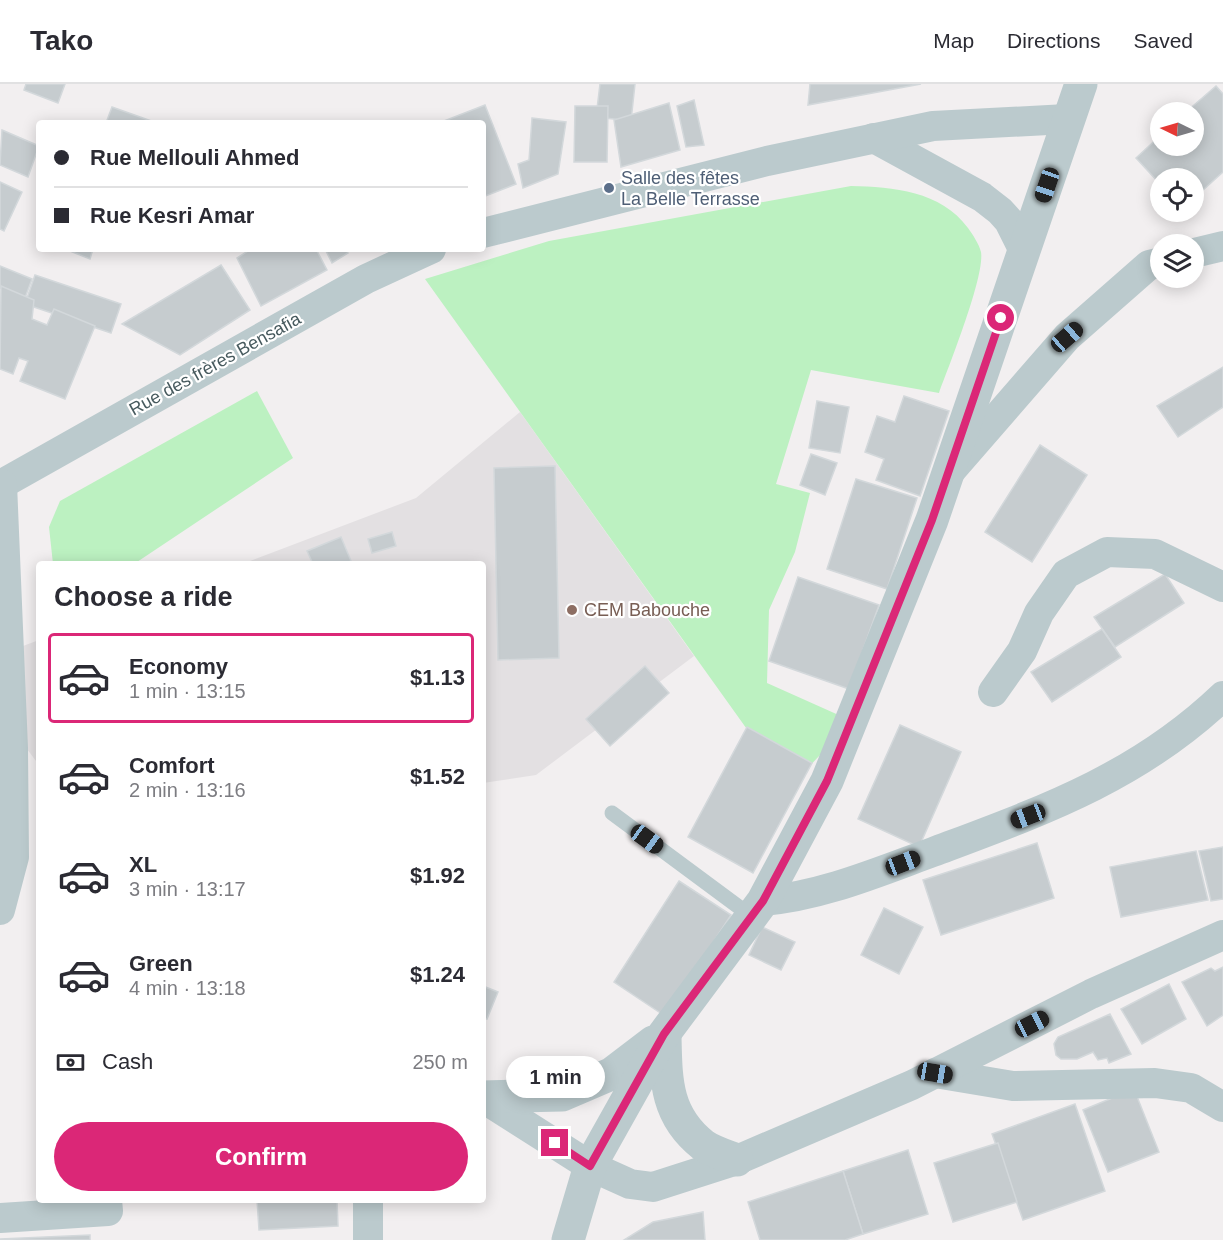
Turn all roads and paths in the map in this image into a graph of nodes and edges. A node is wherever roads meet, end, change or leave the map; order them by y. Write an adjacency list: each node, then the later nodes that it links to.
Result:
1 (1081, 84): 2 (street)
2 (1067, 119): 3 (street); 6 (street)
3 (874, 138): 4 (street); 6 (street)
4 (486, 232)
5 (1223, 246): 7 (street)
6 (1024, 251): 10 (street)
7 (1204, 251)
8 (424, 252): 11 (street, Rue des frères Bensafia)
9 (1150, 265): 10 (street)
10 (946, 476): 17 (street)
11 (1, 482): 16 (street)
12 (1223, 587): 13 (street)
13 (993, 692)
14 (1223, 696): 17 (street)
15 (612, 813): 17 (lane)
16 (18, 859): 18 (street)
17 (757, 908): 20 (street)
18 (0, 910)
19 (1223, 934): 21 (street)
20 (664, 1034): 22 (street); 25 (street); 26 (street)
21 (935, 1073): 24 (street); 25 (street)
22 (486, 1098)
23 (486, 1100): 26 (street)
24 (1223, 1107)
25 (738, 1160): 26 (street)
26 (590, 1166): 31 (street)
27 (107, 1203): 29 (street)
28 (368, 1203): 30 (street)
29 (0, 1218)
30 (368, 1240)
31 (568, 1240)

